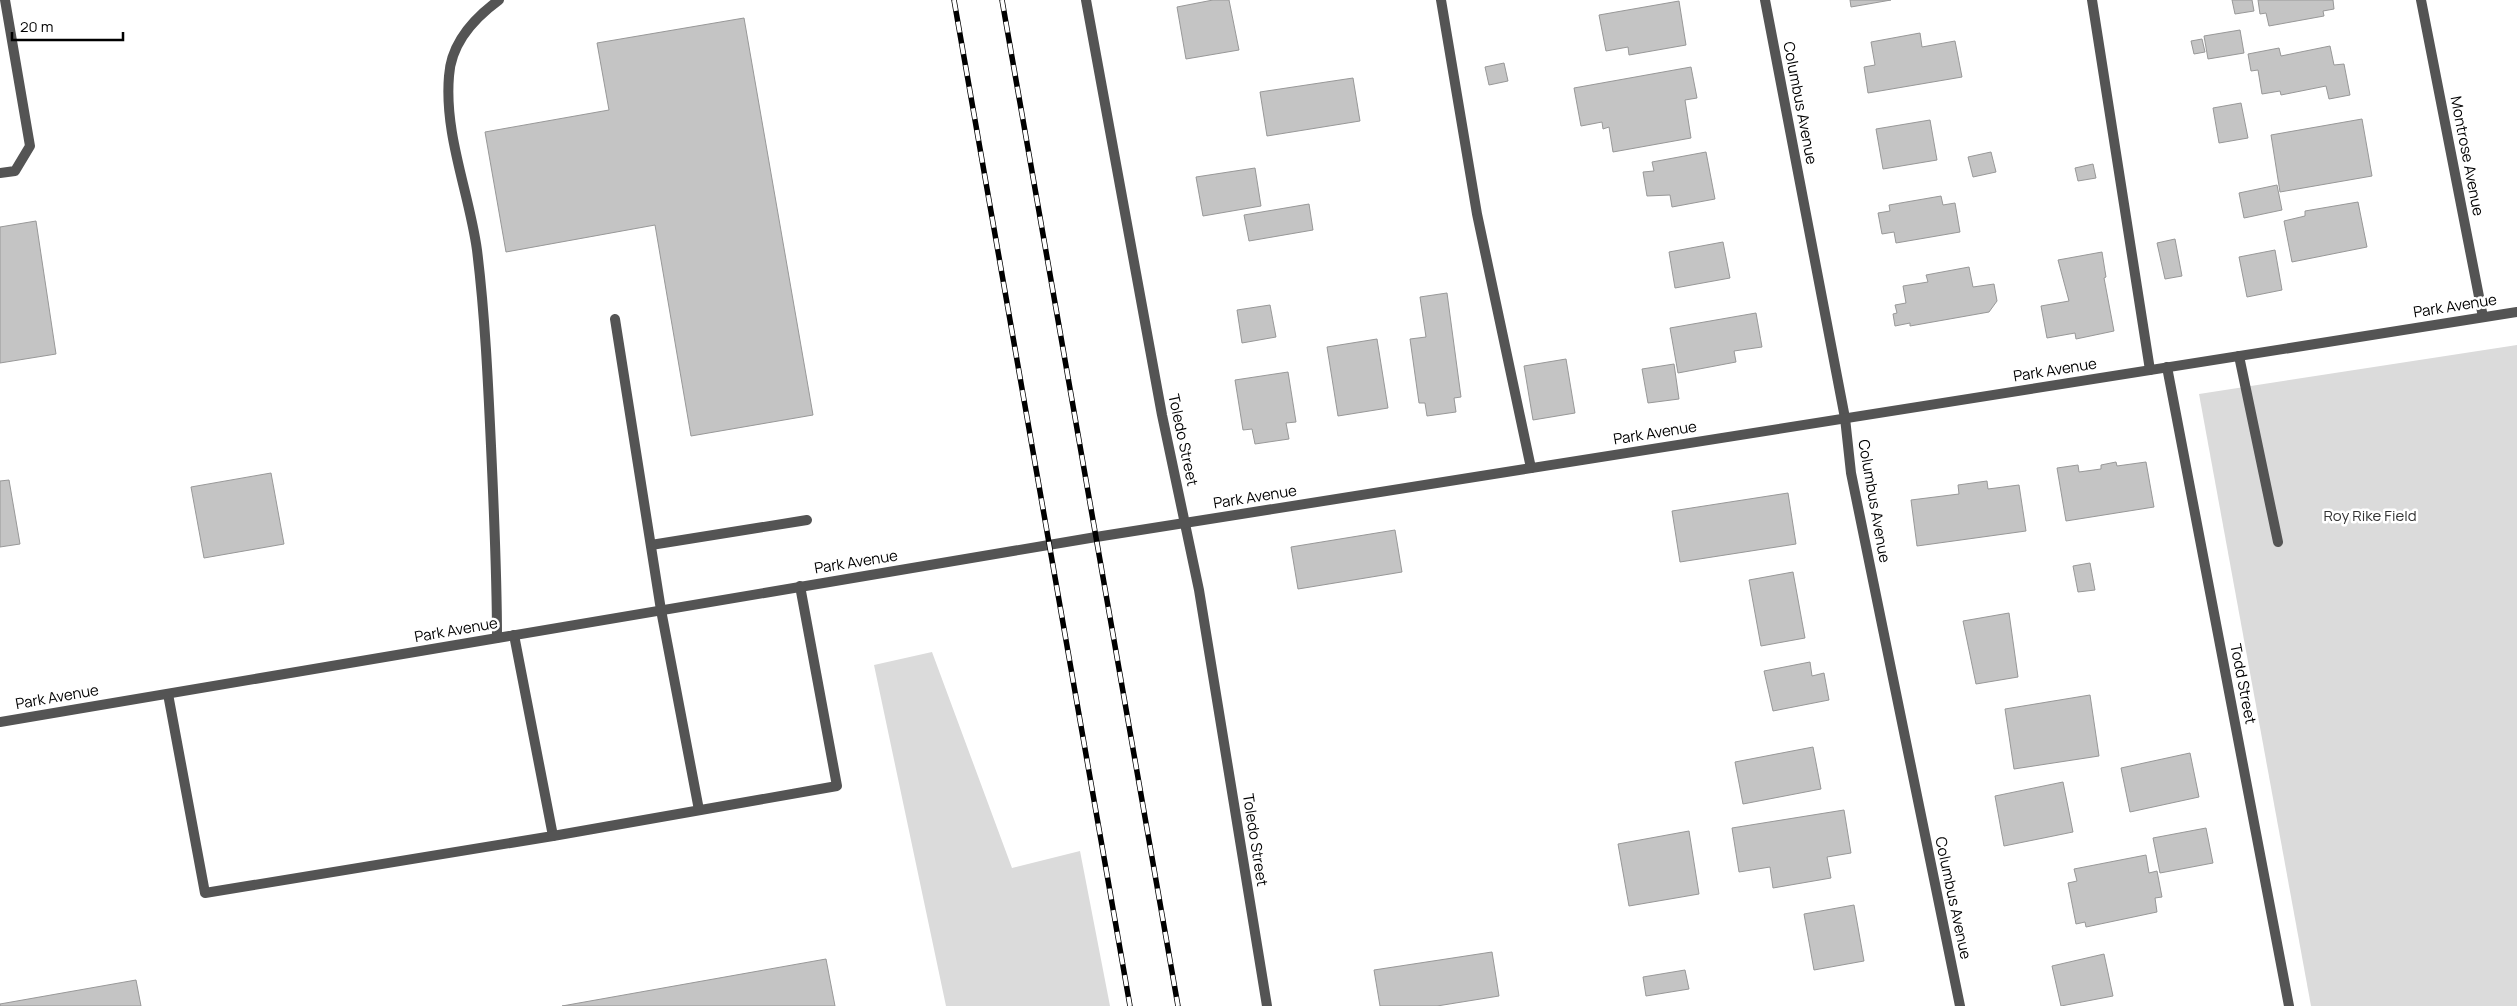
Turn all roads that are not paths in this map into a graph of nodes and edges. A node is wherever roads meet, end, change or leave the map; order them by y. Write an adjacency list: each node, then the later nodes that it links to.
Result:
1 (5, 0): 8 (street)
2 (499, 0): 24 (street)
3 (1086, 0): 18 (street, Toledo Street)
4 (1441, 0): 16 (street)
5 (1765, 0): 15 (street, Columbus Avenue)
6 (2092, 0): 14 (street)
7 (2421, 0): 10 (street, Montrose Avenue)
8 (0, 173)
9 (2517, 312): 10 (street, Park Avenue)
10 (2482, 317): 12 (street, Park Avenue)
11 (615, 319): 20 (street)
12 (2239, 356): 13 (street, Park Avenue); 19 (street)
13 (2167, 367): 14 (street, Park Avenue); 31 (street, Todd Street)
14 (2150, 370): 15 (street, Park Avenue)
15 (1845, 418): 16 (street, Park Avenue); 30 (street, Columbus Avenue)
16 (1531, 468): 18 (street, Park Avenue)
17 (807, 520): 20 (street)
18 (1186, 523): 21 (street, Park Avenue); 29 (street, Toledo Street)
19 (2278, 542)
20 (651, 545): 22 (street)
21 (800, 586): 22 (street, Park Avenue); 27 (street)
22 (661, 610): 23 (street, Park Avenue); 27 (street)
23 (514, 635): 24 (street, Park Avenue); 28 (street)
24 (497, 638): 25 (street, Park Avenue)
25 (168, 694): 26 (street, Park Avenue); 28 (street)
26 (0, 722)
27 (699, 810): 28 (street)
28 (553, 836)
29 (1267, 1006)
30 (1960, 1006)
31 (2289, 1006)

